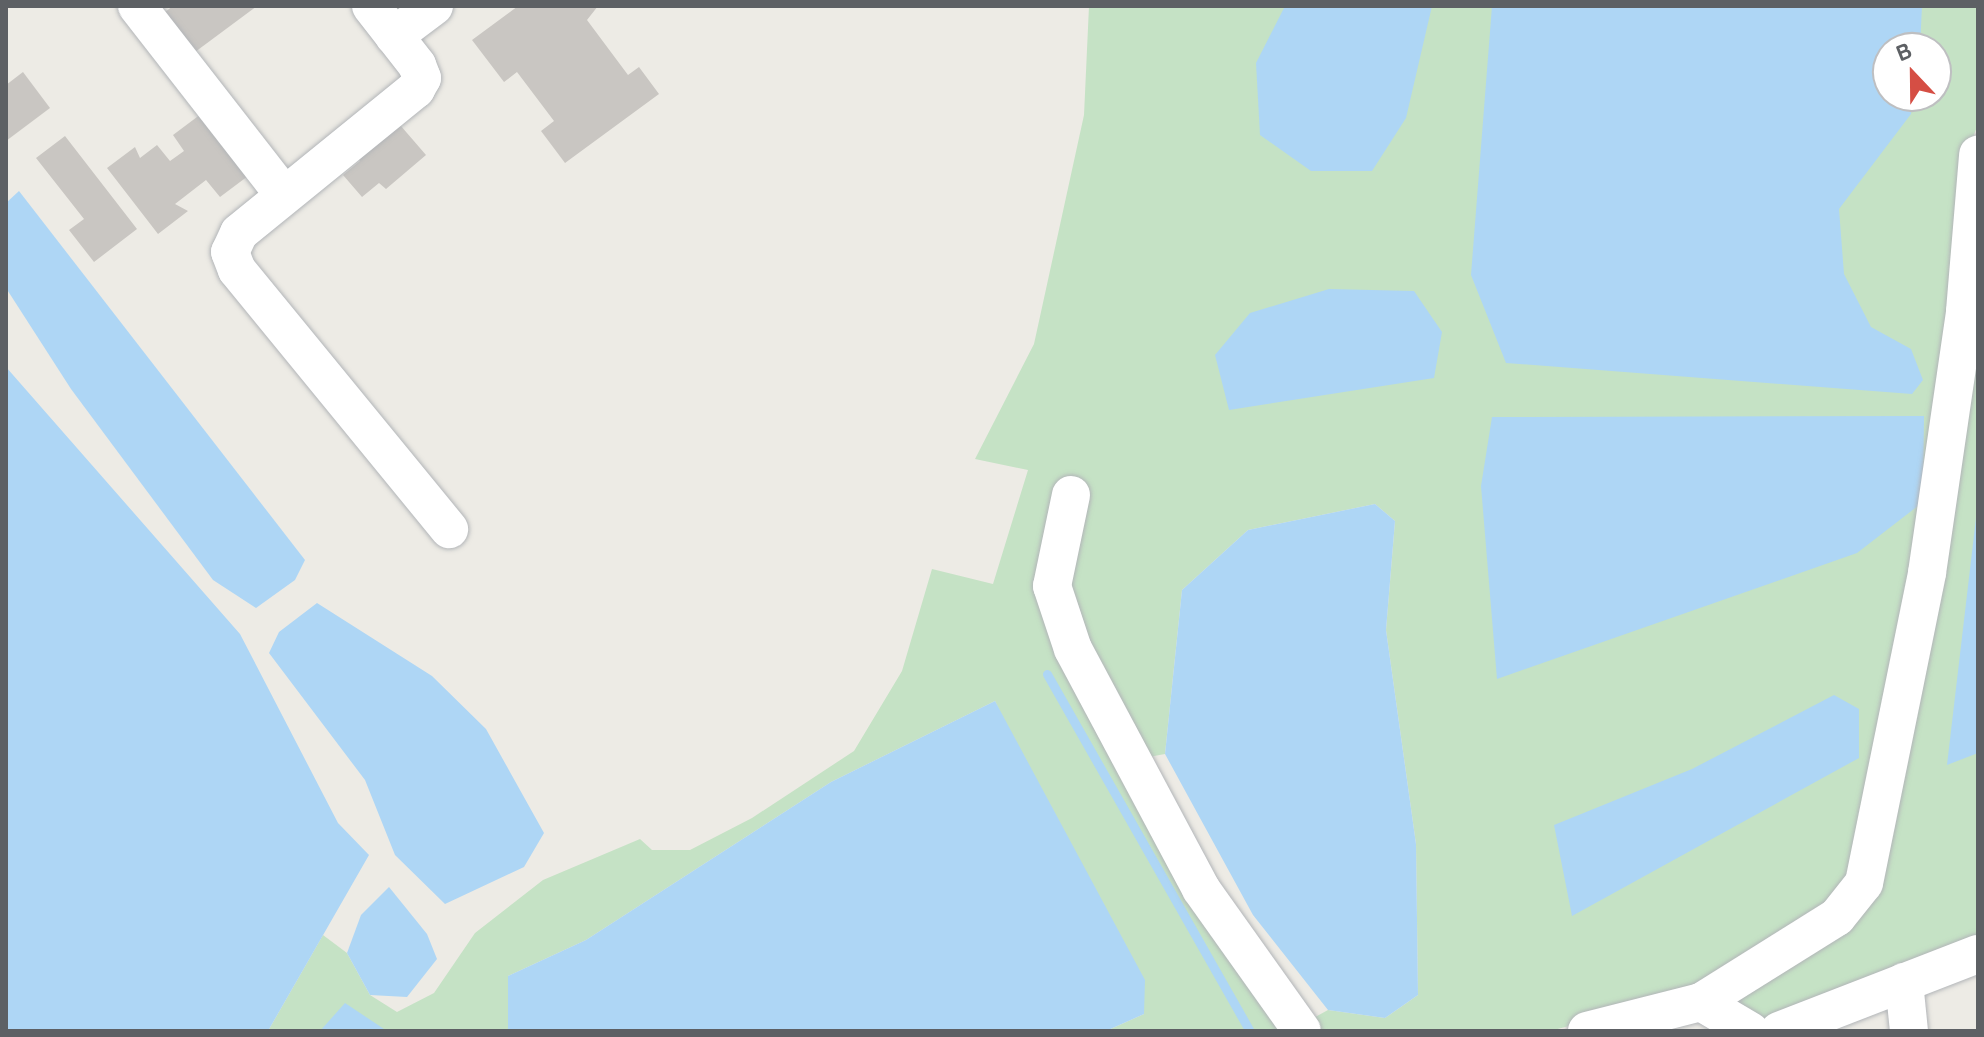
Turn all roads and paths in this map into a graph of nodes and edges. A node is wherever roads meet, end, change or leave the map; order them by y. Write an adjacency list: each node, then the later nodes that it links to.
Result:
1 (137, 6): 6 (street)
2 (371, 6): 4 (street)
3 (434, 6): 4 (street)
4 (394, 36): 6 (street)
5 (1978, 155): 11 (street)
6 (284, 195): 8 (street)
7 (1071, 495): 12 (street)
8 (449, 529)
9 (1978, 954): 10 (street)
10 (1904, 982): 15 (street); 16 (street)
11 (1701, 1002): 13 (street); 14 (street)
12 (1302, 1031)
13 (1587, 1031)
14 (1750, 1031)
15 (1779, 1031)
16 (1909, 1031)

